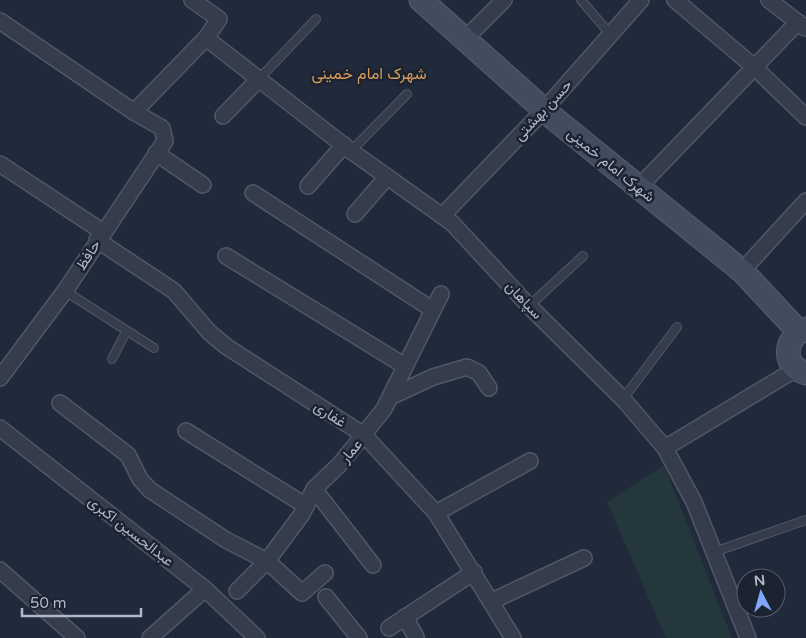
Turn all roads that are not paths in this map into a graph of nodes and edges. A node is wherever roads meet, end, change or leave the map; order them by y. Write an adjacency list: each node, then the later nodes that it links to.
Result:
1 (192, 0): 12 (street)
2 (421, 0): 13 (street, شهرک امام خمینی)
3 (504, 0): 13 (street)
4 (581, 0): 11 (lane)
5 (640, 0): 11 (street, حسن بهشتی)
6 (675, 0): 14 (street)
7 (770, 0): 10 (street)
8 (316, 20): 15 (lane)
9 (0, 21): 18 (street)
10 (802, 26): 14 (street)
11 (610, 34): 17 (street, حسن بهشتی)
12 (206, 38): 15 (street, سپاهان); 18 (street)
13 (465, 39): 17 (street, شهرک امام خمینی)
14 (753, 66): 20 (street); 27 (street)
15 (259, 79): 19 (street); 21 (street, سپاهان)
16 (407, 94): 21 (lane)
17 (544, 110): 27 (street, شهرک امام خمینی); 31 (street, حسن بهشتی)
18 (134, 112): 22 (street, حافظ)
19 (223, 116)
20 (806, 117)
21 (348, 148): 24 (street, سپاهان); 26 (street)
22 (156, 153): 25 (street); 32 (street, حافظ)
23 (0, 164): 32 (street, غفاری)
24 (387, 177): 30 (street); 31 (street, سپاهان)
25 (203, 185)
26 (308, 186)
27 (638, 188): 35 (street, شهرک امام خمینی)
28 (254, 193): 39 (street)
29 (806, 201): 35 (street)
30 (355, 214)
31 (442, 216): 38 (street, سپاهان)
32 (100, 236): 36 (street, حافظ); 54 (street, غفاری)
33 (226, 256): 45 (street)
34 (583, 256): 38 (lane)
35 (742, 271): 41 (street, شهرک امام خمینی)
36 (65, 291): 42 (lane); 47 (street, حافظ)
37 (441, 294): 39 (street, عمار)
38 (528, 306): 50 (street, سپاهان)
39 (433, 310): 45 (street, عمار)
40 (677, 327): 50 (lane)
41 (802, 330): 46 (street)
42 (126, 332): 43 (lane); 44 (lane)
43 (154, 348)
44 (112, 359)
45 (405, 366): 49 (street, عمار)
46 (801, 371): 55 (street)
47 (0, 378)
48 (489, 388): 49 (street)
49 (390, 397): 54 (street, عمار)
50 (623, 399): 55 (street, سپاهان)
51 (60, 403): 63 (street)
52 (0, 428): 68 (street, عبدالحسین اکبری)
53 (186, 431): 58 (street)
54 (364, 435): 57 (street, عمار); 59 (street, غفاری)
55 (665, 448): 61 (street, سپاهان)
56 (530, 461): 59 (street)
57 (314, 489): 58 (street, عمار); 64 (street)
58 (306, 506): 63 (street, عمار)
59 (436, 514): 66 (street, غفاری)
60 (806, 520): 61 (lane)
61 (714, 552): 80 (street, سپاهان)
62 (584, 558): 71 (street)
63 (267, 561): 67 (street); 69 (street, عمار)
64 (373, 566)
65 (0, 570): 75 (street)
66 (474, 572): 71 (street, غفاری); 72 (street)
67 (326, 573)
68 (205, 589): 76 (street); 77 (street, عبدالحسین اکبری)
69 (237, 591)
70 (326, 598): 78 (street)
71 (492, 601): 79 (street, غفاری)
72 (405, 617): 73 (street); 74 (street)
73 (390, 628)
74 (416, 637)
75 (76, 638)
76 (150, 638)
77 (257, 638)
78 (359, 638)
79 (513, 638)
80 (748, 638)

